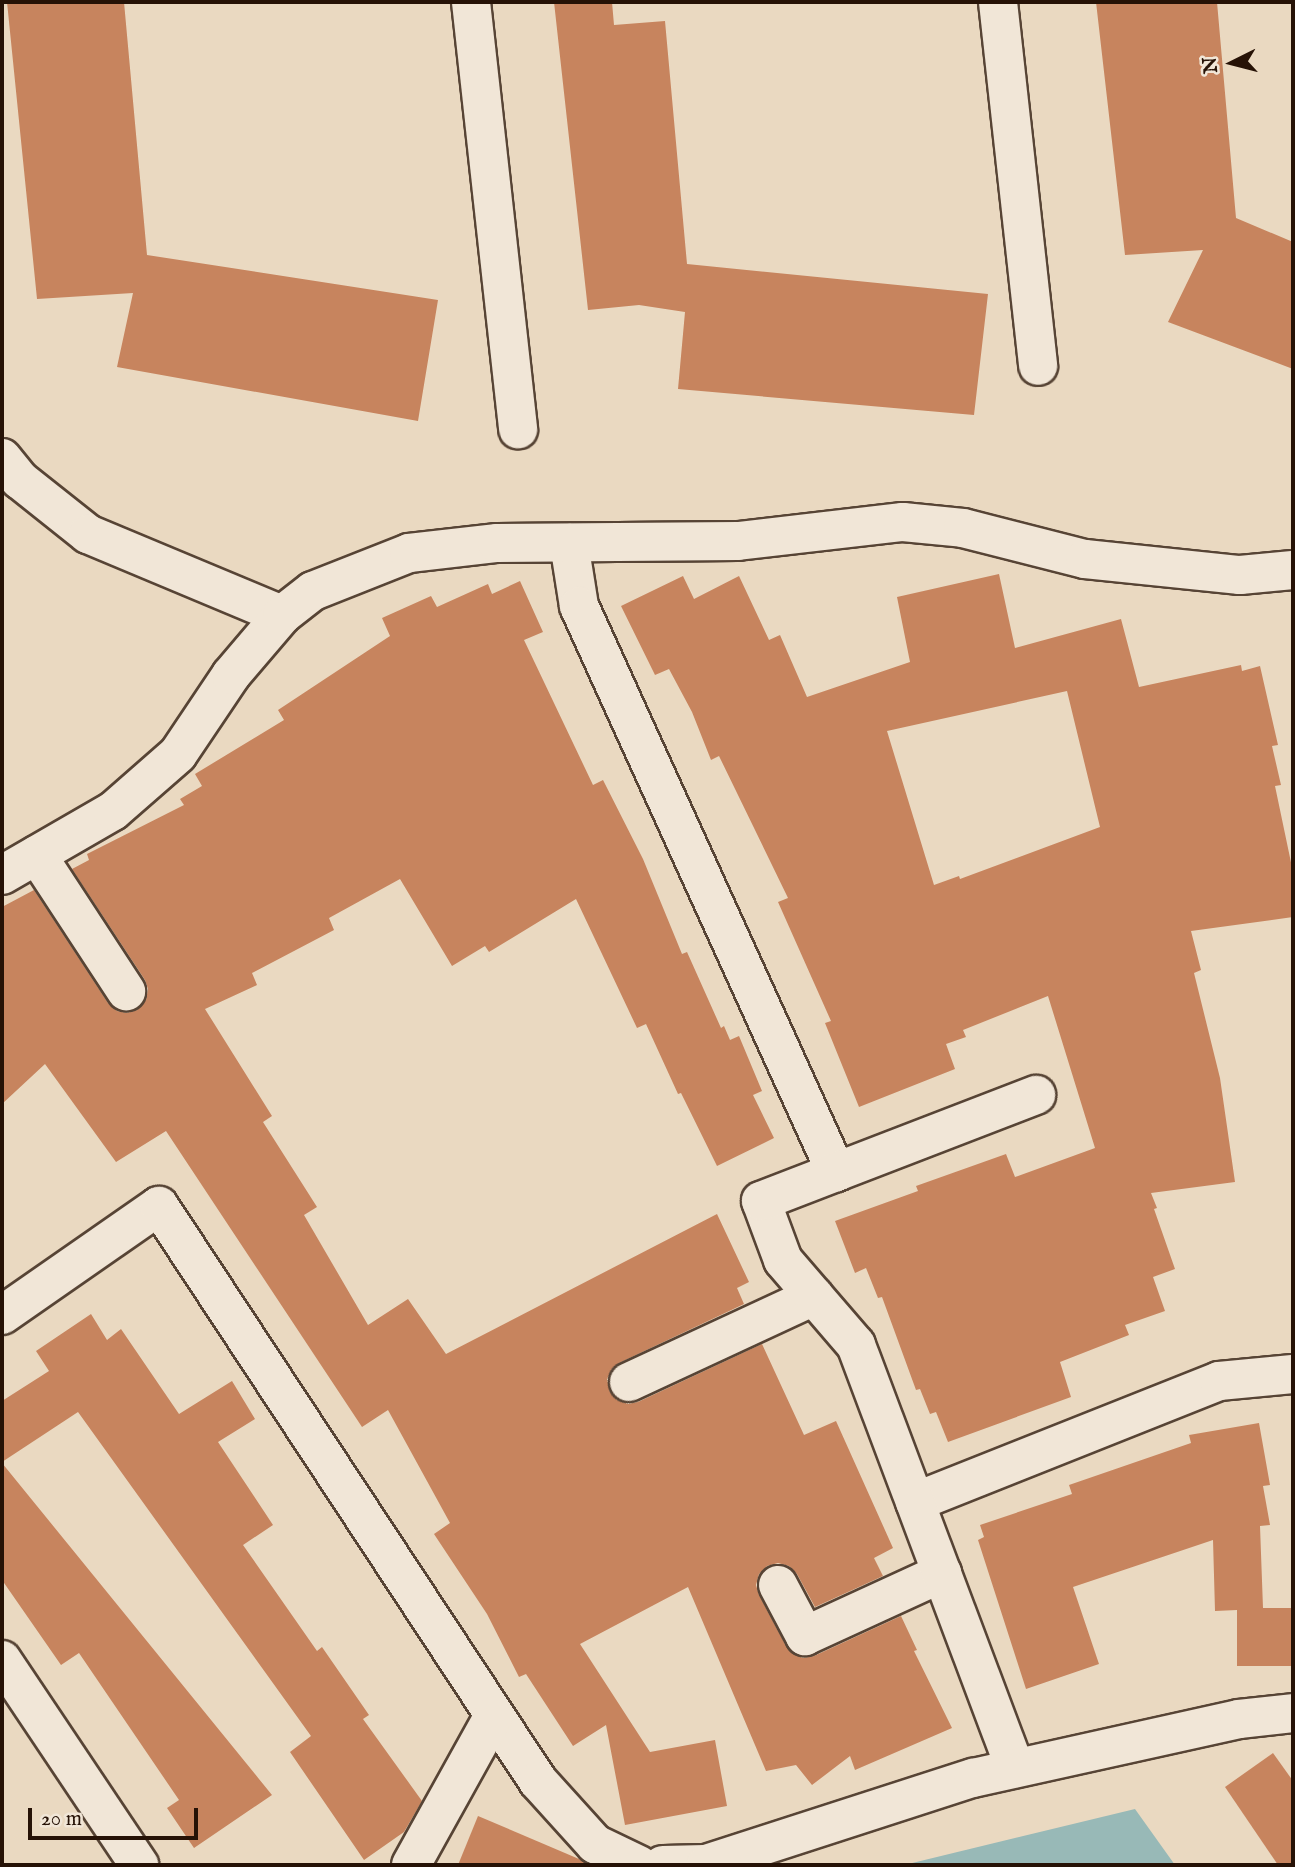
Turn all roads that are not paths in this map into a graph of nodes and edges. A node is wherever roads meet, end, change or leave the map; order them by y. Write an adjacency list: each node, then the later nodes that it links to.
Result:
1 (471, 2): 4 (street)
2 (998, 2): 3 (street)
3 (1038, 366)
4 (518, 429)
5 (2, 458): 8 (street)
6 (569, 543): 7 (street); 8 (street); 13 (street)
7 (1293, 569)
8 (282, 615): 9 (street)
9 (37, 855): 10 (street); 11 (street)
10 (2, 875)
11 (126, 991)
12 (1036, 1095): 13 (street)
13 (836, 1172): 14 (street)
14 (814, 1296): 17 (street); 18 (street)
15 (9, 1297): 23 (street)
16 (1293, 1374): 18 (street)
17 (629, 1382)
18 (915, 1503): 19 (street)
19 (942, 1573): 20 (street); 24 (street)
20 (778, 1585)
21 (2, 1660): 25 (street)
22 (1293, 1713): 24 (street)
23 (494, 1715): 26 (street); 27 (street)
24 (1015, 1768): 28 (street)
25 (139, 1865)
26 (411, 1865)
27 (639, 1865)
28 (663, 1865)

